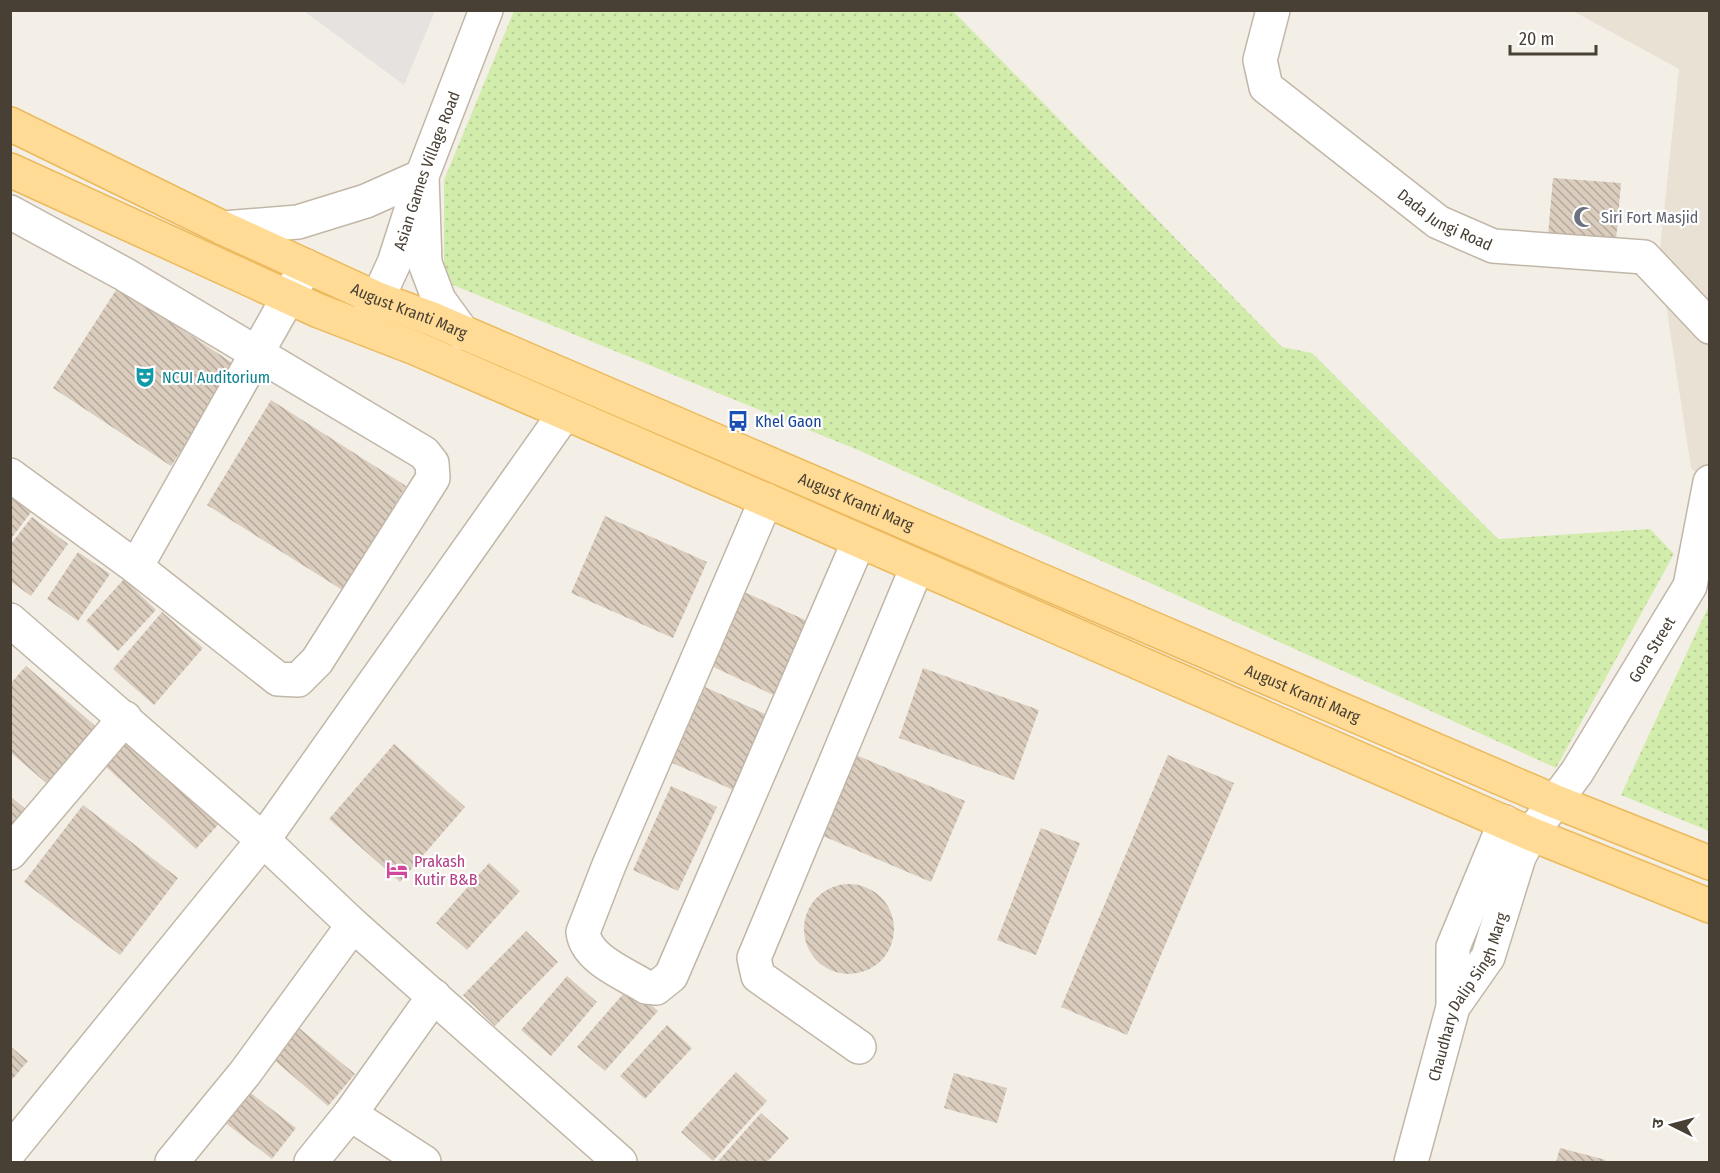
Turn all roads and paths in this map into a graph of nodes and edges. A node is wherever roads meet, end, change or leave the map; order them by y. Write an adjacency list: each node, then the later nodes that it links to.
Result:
1 (486, 10): 5 (street, Asian Games Village Road)
2 (1273, 10): 11 (street, Dada Jungi Road)
3 (10, 124): 7 (main road, August Kranti Marg)
4 (10, 170): 9 (main road, August Kranti Marg)
5 (422, 176): 7 (street); 10 (street, Asian Games Village Road); 13 (street)
6 (15, 225): 14 (street)
7 (223, 228): 8 (main road, August Kranti Marg)
8 (306, 266): 9 (street); 10 (main road, August Kranti Marg)
9 (290, 297): 12 (main road, August Kranti Marg); 14 (street)
10 (378, 298): 12 (street, Asian Games Village Road); 13 (main road, August Kranti Marg)
11 (1710, 327)
12 (364, 328): 15 (main road, August Kranti Marg)
13 (463, 333): 25 (main road, August Kranti Marg)
14 (258, 355): 20 (street); 20 (street)
15 (565, 413): 18 (main road, August Kranti Marg); 27 (street)
16 (10, 475): 20 (street)
17 (1710, 482): 22 (street, Gora Street)
18 (766, 500): 19 (main road, August Kranti Marg); 19 (street)
19 (859, 541): 21 (main road, August Kranti Marg)
20 (136, 567)
21 (917, 567): 26 (main road, August Kranti Marg); 33 (street)
22 (1700, 580): 25 (street, Gora Street)
23 (10, 620): 24 (street)
24 (125, 718): 27 (street); 28 (street)
25 (1554, 801): 26 (street, Gora Street); 29 (main road, August Kranti Marg)
26 (1518, 828): 30 (main road, August Kranti Marg); 40 (street, Chaudhary Dalip Singh Marg)
27 (263, 840): 31 (street); 35 (street)
28 (10, 853)
29 (1710, 863)
30 (1710, 906)
31 (353, 925): 32 (street); 36 (street)
32 (434, 996): 34 (street); 39 (street)
33 (859, 1047)
34 (351, 1114): 37 (street); 38 (street)
35 (10, 1151)
36 (172, 1162)
37 (311, 1162)
38 (424, 1162)
39 (620, 1162)
40 (1411, 1162)

